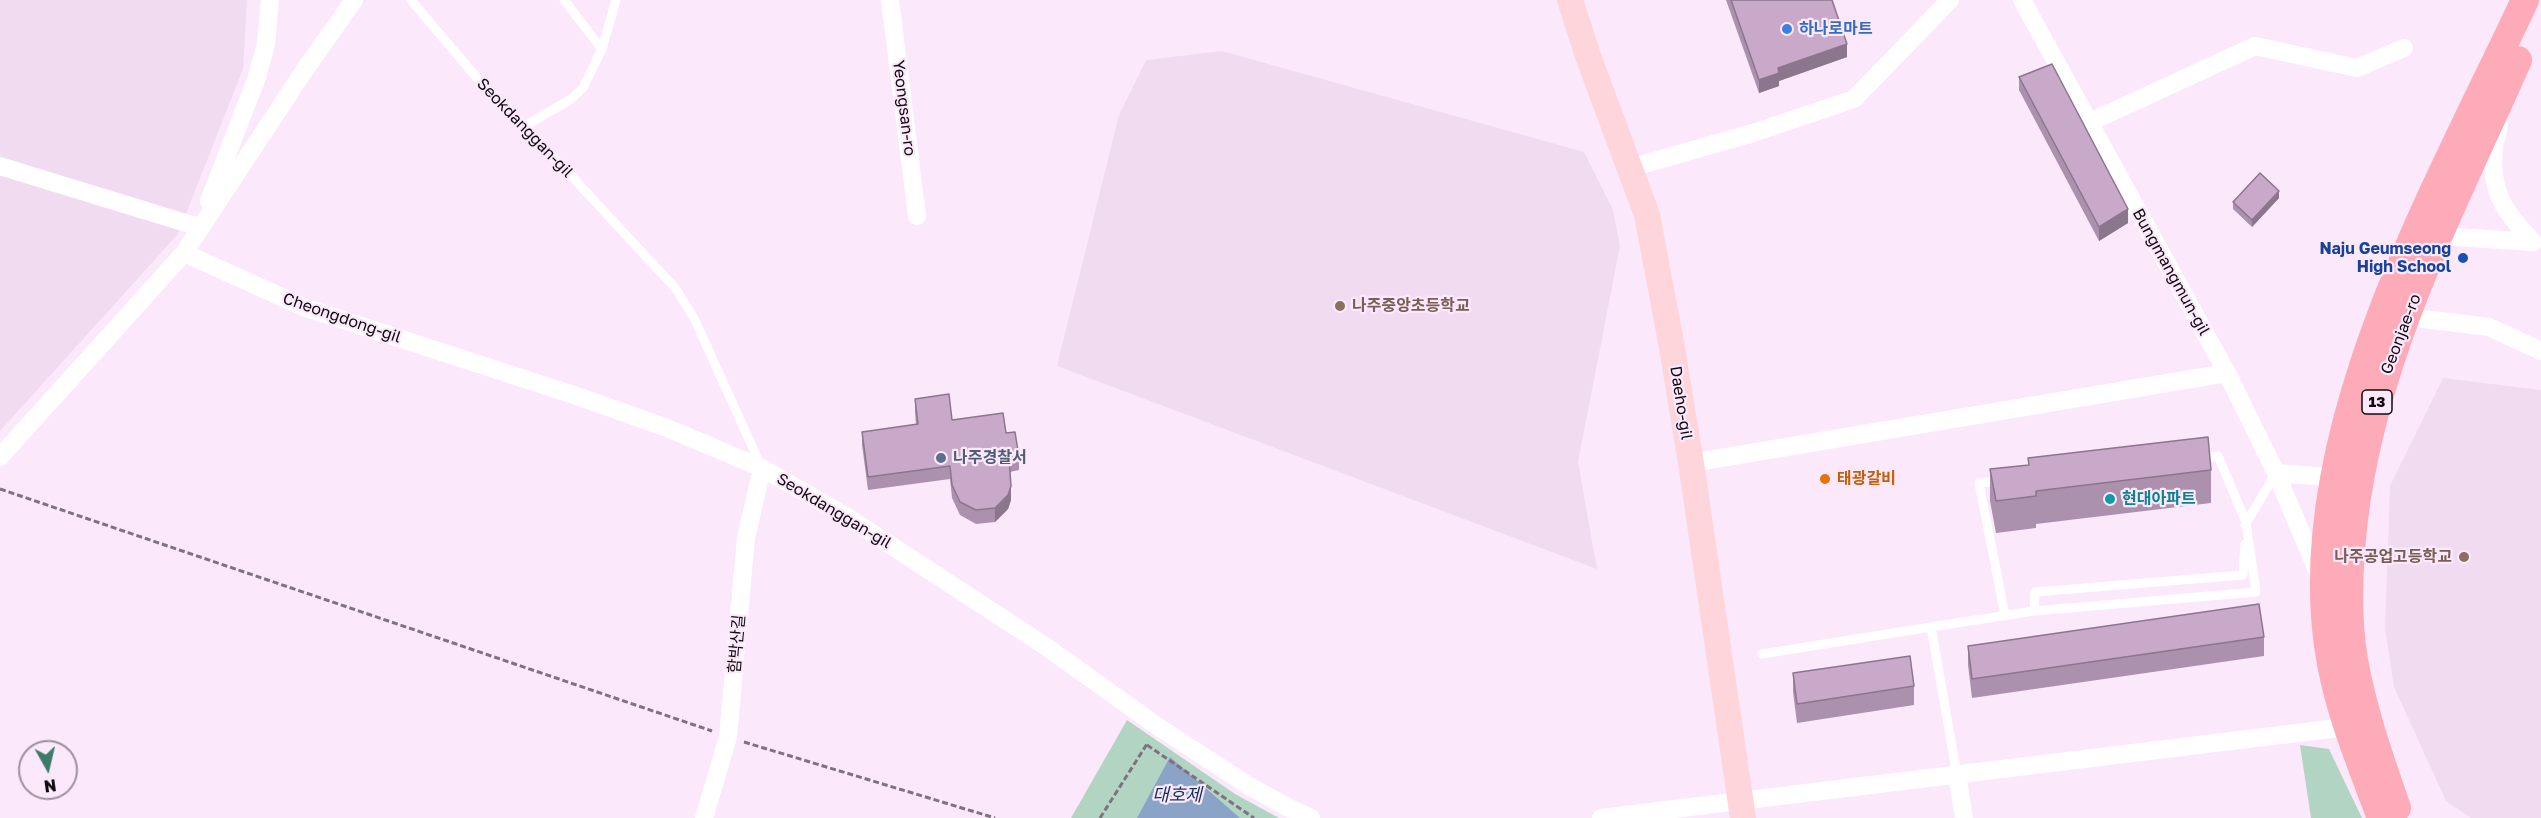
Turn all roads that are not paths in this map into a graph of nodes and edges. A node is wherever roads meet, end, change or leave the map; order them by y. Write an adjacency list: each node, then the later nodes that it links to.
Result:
1 (270, 0): 20 (street)
2 (354, 0): 23 (street)
3 (411, 0): 16 (lane, Seokdanggan-gil)
4 (564, 0): 13 (lane)
5 (616, 0): 13 (lane)
6 (890, 0): 19 (street, Yeongsan-ro)
7 (1570, 0): 18 (street, Daeho-gil)
8 (1950, 0): 18 (street)
9 (2022, 0): 15 (street, Bungmangmun-gil)
10 (2525, 0): 24 (main road, Geonjae-ro / 13)
11 (2541, 8): 14 (main road, Geonjae-ro / 13)
12 (2404, 48): 15 (street)
13 (602, 49): 16 (lane)
14 (2495, 112): 21 (main road, Geonjae-ro / 13); 22 (street)
15 (2088, 123): 26 (street, Bungmangmun-gil)
16 (525, 126): 30 (lane, Seokdanggan-gil)
17 (0, 166): 20 (street)
18 (1630, 168): 29 (street, Daeho-gil)
19 (917, 216)
20 (199, 227): 23 (street)
21 (2440, 236): 22 (street); 24 (main road, Geonjae-ro / 13)
22 (2537, 245)
23 (184, 253): 27 (street); 30 (street, Cheongdong-gil)
24 (2394, 315): 25 (street); 33 (main road, Geonjae-ro / 13)
25 (2541, 351)
26 (2228, 373): 29 (street); 31 (street, Bungmangmun-gil)
27 (0, 457)
28 (2183, 460): 34 (lane)
29 (1691, 462): 42 (street, Daeho-gil)
30 (762, 468): 43 (street, 함박산길); 44 (street, Seokdanggan-gil)
31 (2276, 473): 33 (street); 34 (lane); 35 (street, Geonjae-ro)
32 (2013, 479): 37 (lane)
33 (2347, 479): 35 (main road, Geonjae-ro / 13); 48 (main road, Geonjae-ro / 13)
34 (2246, 522): 36 (lane); 36 (lane)
35 (2323, 583): 40 (main road, Geonjae-ro / 13)
36 (2034, 611): 37 (lane)
37 (2005, 615): 38 (lane)
38 (1931, 627): 39 (lane); 41 (lane)
39 (1762, 654)
40 (2346, 727): 41 (street); 47 (main road, Geonjae-ro / 13)
41 (1957, 775): 42 (street); 46 (street)
42 (1741, 809): 45 (street)
43 (704, 818)
44 (1311, 818)
45 (1601, 818)
46 (1964, 818)
47 (2381, 818)
48 (2401, 818)

